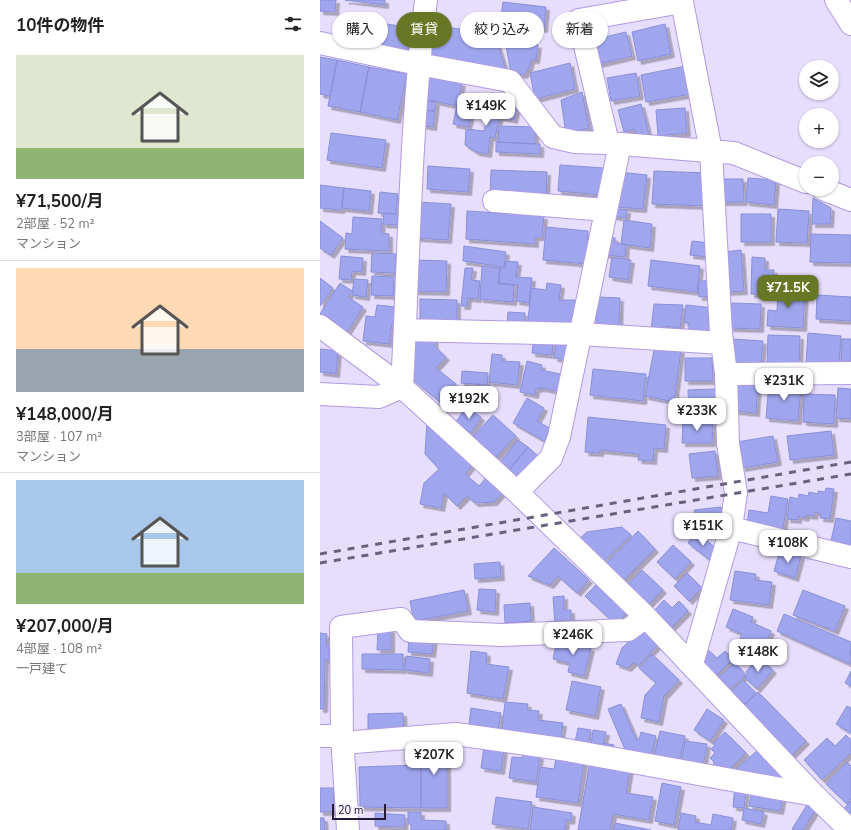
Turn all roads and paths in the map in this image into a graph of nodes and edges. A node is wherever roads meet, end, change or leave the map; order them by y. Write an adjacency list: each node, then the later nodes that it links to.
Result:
1 (426, 0): 4 (street)
2 (682, 1): 5 (street); 6 (street)
3 (320, 43): 4 (street)
4 (418, 64): 5 (street); 13 (street)
5 (614, 143): 6 (street); 11 (street)
6 (711, 151): 7 (street); 15 (street)
7 (799, 179)
8 (839, 195): 9 (street)
9 (851, 200)
10 (494, 201): 11 (street)
11 (606, 210): 14 (street)
12 (320, 326): 18 (street)
13 (405, 330): 14 (street); 18 (street)
14 (581, 334): 15 (street); 20 (street)
15 (722, 343): 17 (street)
16 (851, 373): 17 (street)
17 (726, 374): 21 (street)
18 (402, 387): 19 (street); 20 (street)
19 (320, 394)
20 (517, 492): 23 (street)
21 (731, 528): 22 (street); 24 (street)
22 (851, 557)
23 (646, 617): 24 (street); 26 (street)
24 (692, 664): 27 (street)
25 (320, 736): 26 (street)
26 (342, 740): 27 (street); 28 (street)
27 (814, 795): 29 (street)
28 (348, 830)
29 (850, 830)

